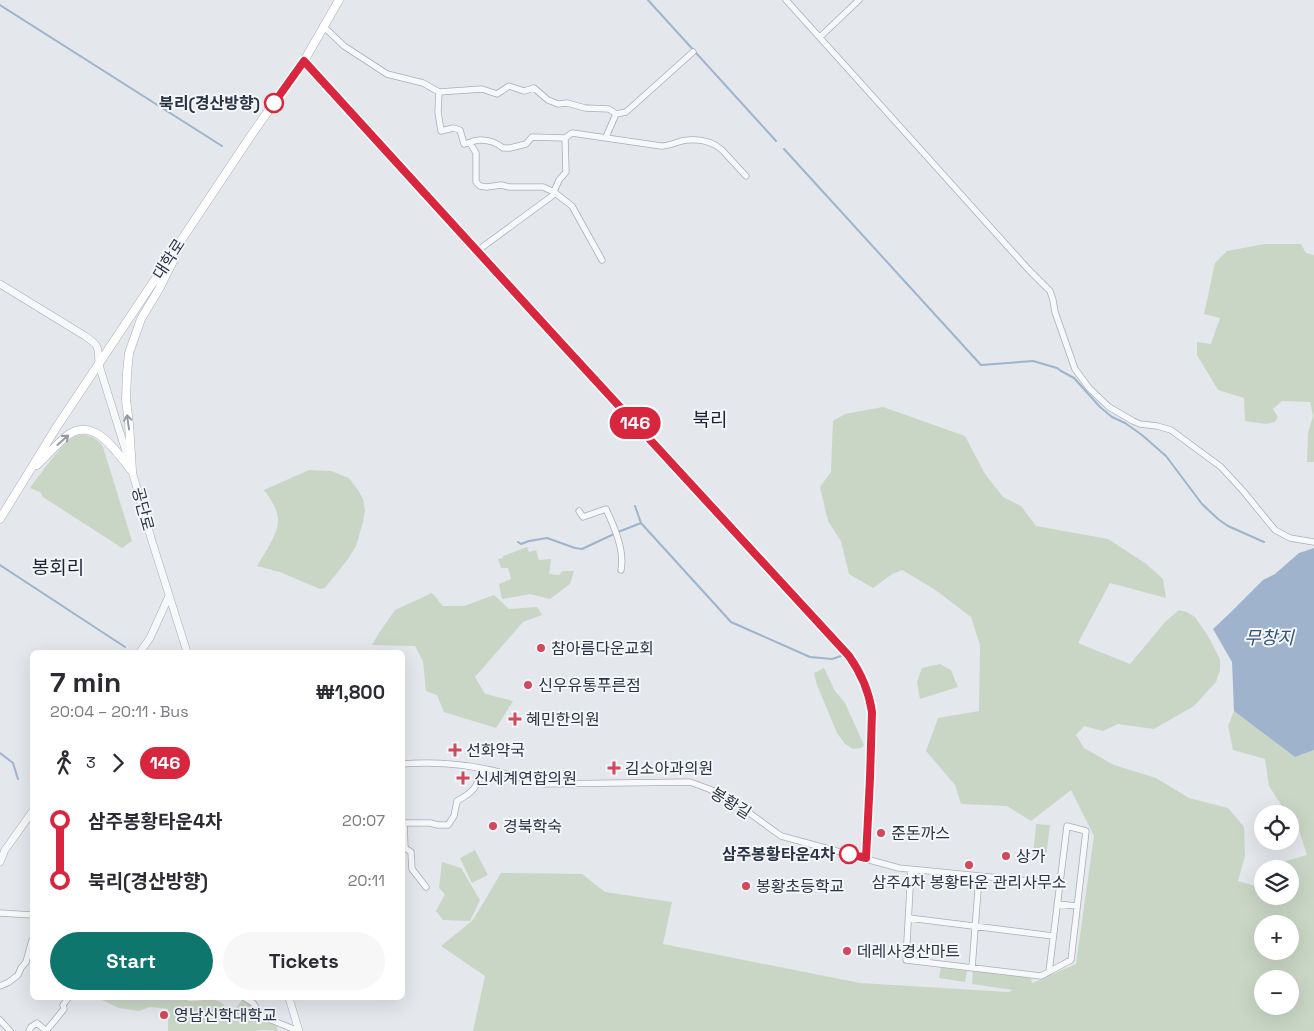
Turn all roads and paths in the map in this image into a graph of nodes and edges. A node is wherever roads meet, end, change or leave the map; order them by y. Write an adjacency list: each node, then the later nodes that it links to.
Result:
1 (339, 0): 4 (main road, 대학로)
2 (786, 0): 5 (street)
3 (859, 0): 5 (street)
4 (323, 26): 7 (main road, 대학로); 8 (street)
5 (820, 37): 24 (street)
6 (693, 52): 9 (street)
7 (304, 61): 15 (main road, 대학로); 16 (street)
8 (440, 92): 9 (street); 12 (street)
9 (616, 114): 10 (street)
10 (606, 137): 11 (street); 13 (street)
11 (565, 138): 12 (street); 14 (street)
12 (470, 143): 14 (street)
13 (746, 176)
14 (554, 192): 16 (street); 17 (street)
15 (191, 225): 19 (main road, 대학로); 20 (main road, one-way to 15)
16 (477, 251): 35 (street)
17 (602, 260)
18 (0, 284): 19 (street, 공단로)
19 (99, 365): 20 (street, 공단로); 21 (main road, 대학로)
20 (132, 471): 21 (main road, one-way to 20); 26 (street, 공단로)
21 (28, 473): 23 (main road, 대학로)
22 (581, 514): 25 (street)
23 (0, 519)
24 (1314, 542)
25 (621, 570)
26 (169, 596): 27 (street); 28 (street, 공단로)
27 (141, 650)
28 (185, 650)
29 (405, 764): 30 (street, 봉황길)
30 (483, 769): 32 (street); 35 (street, 봉황길)
31 (30, 818): 33 (street)
32 (405, 823)
33 (3, 848): 36 (street)
34 (405, 848): 40 (street)
35 (866, 858): 37 (street, 봉황길)
36 (0, 862)
37 (911, 870): 38 (street, 봉황길); 45 (street)
38 (979, 877): 39 (street, 봉황길); 46 (street)
39 (1060, 884): 41 (street); 42 (street)
40 (426, 887)
41 (1057, 904): 42 (street); 47 (street)
42 (1077, 906): 50 (street)
43 (0, 913): 44 (street)
44 (30, 915)
45 (909, 918): 46 (street); 49 (street)
46 (975, 927): 47 (street); 49 (street)
47 (1053, 936): 50 (street)
48 (30, 947): 51 (street)
49 (972, 968): 50 (street)
50 (1049, 972)
51 (0, 986)
52 (67, 1000): 57 (street)
53 (248, 1000): 58 (street)
54 (290, 1000): 58 (street)
55 (0, 1020): 56 (street)
56 (10, 1031)
57 (29, 1031)
58 (299, 1031)

